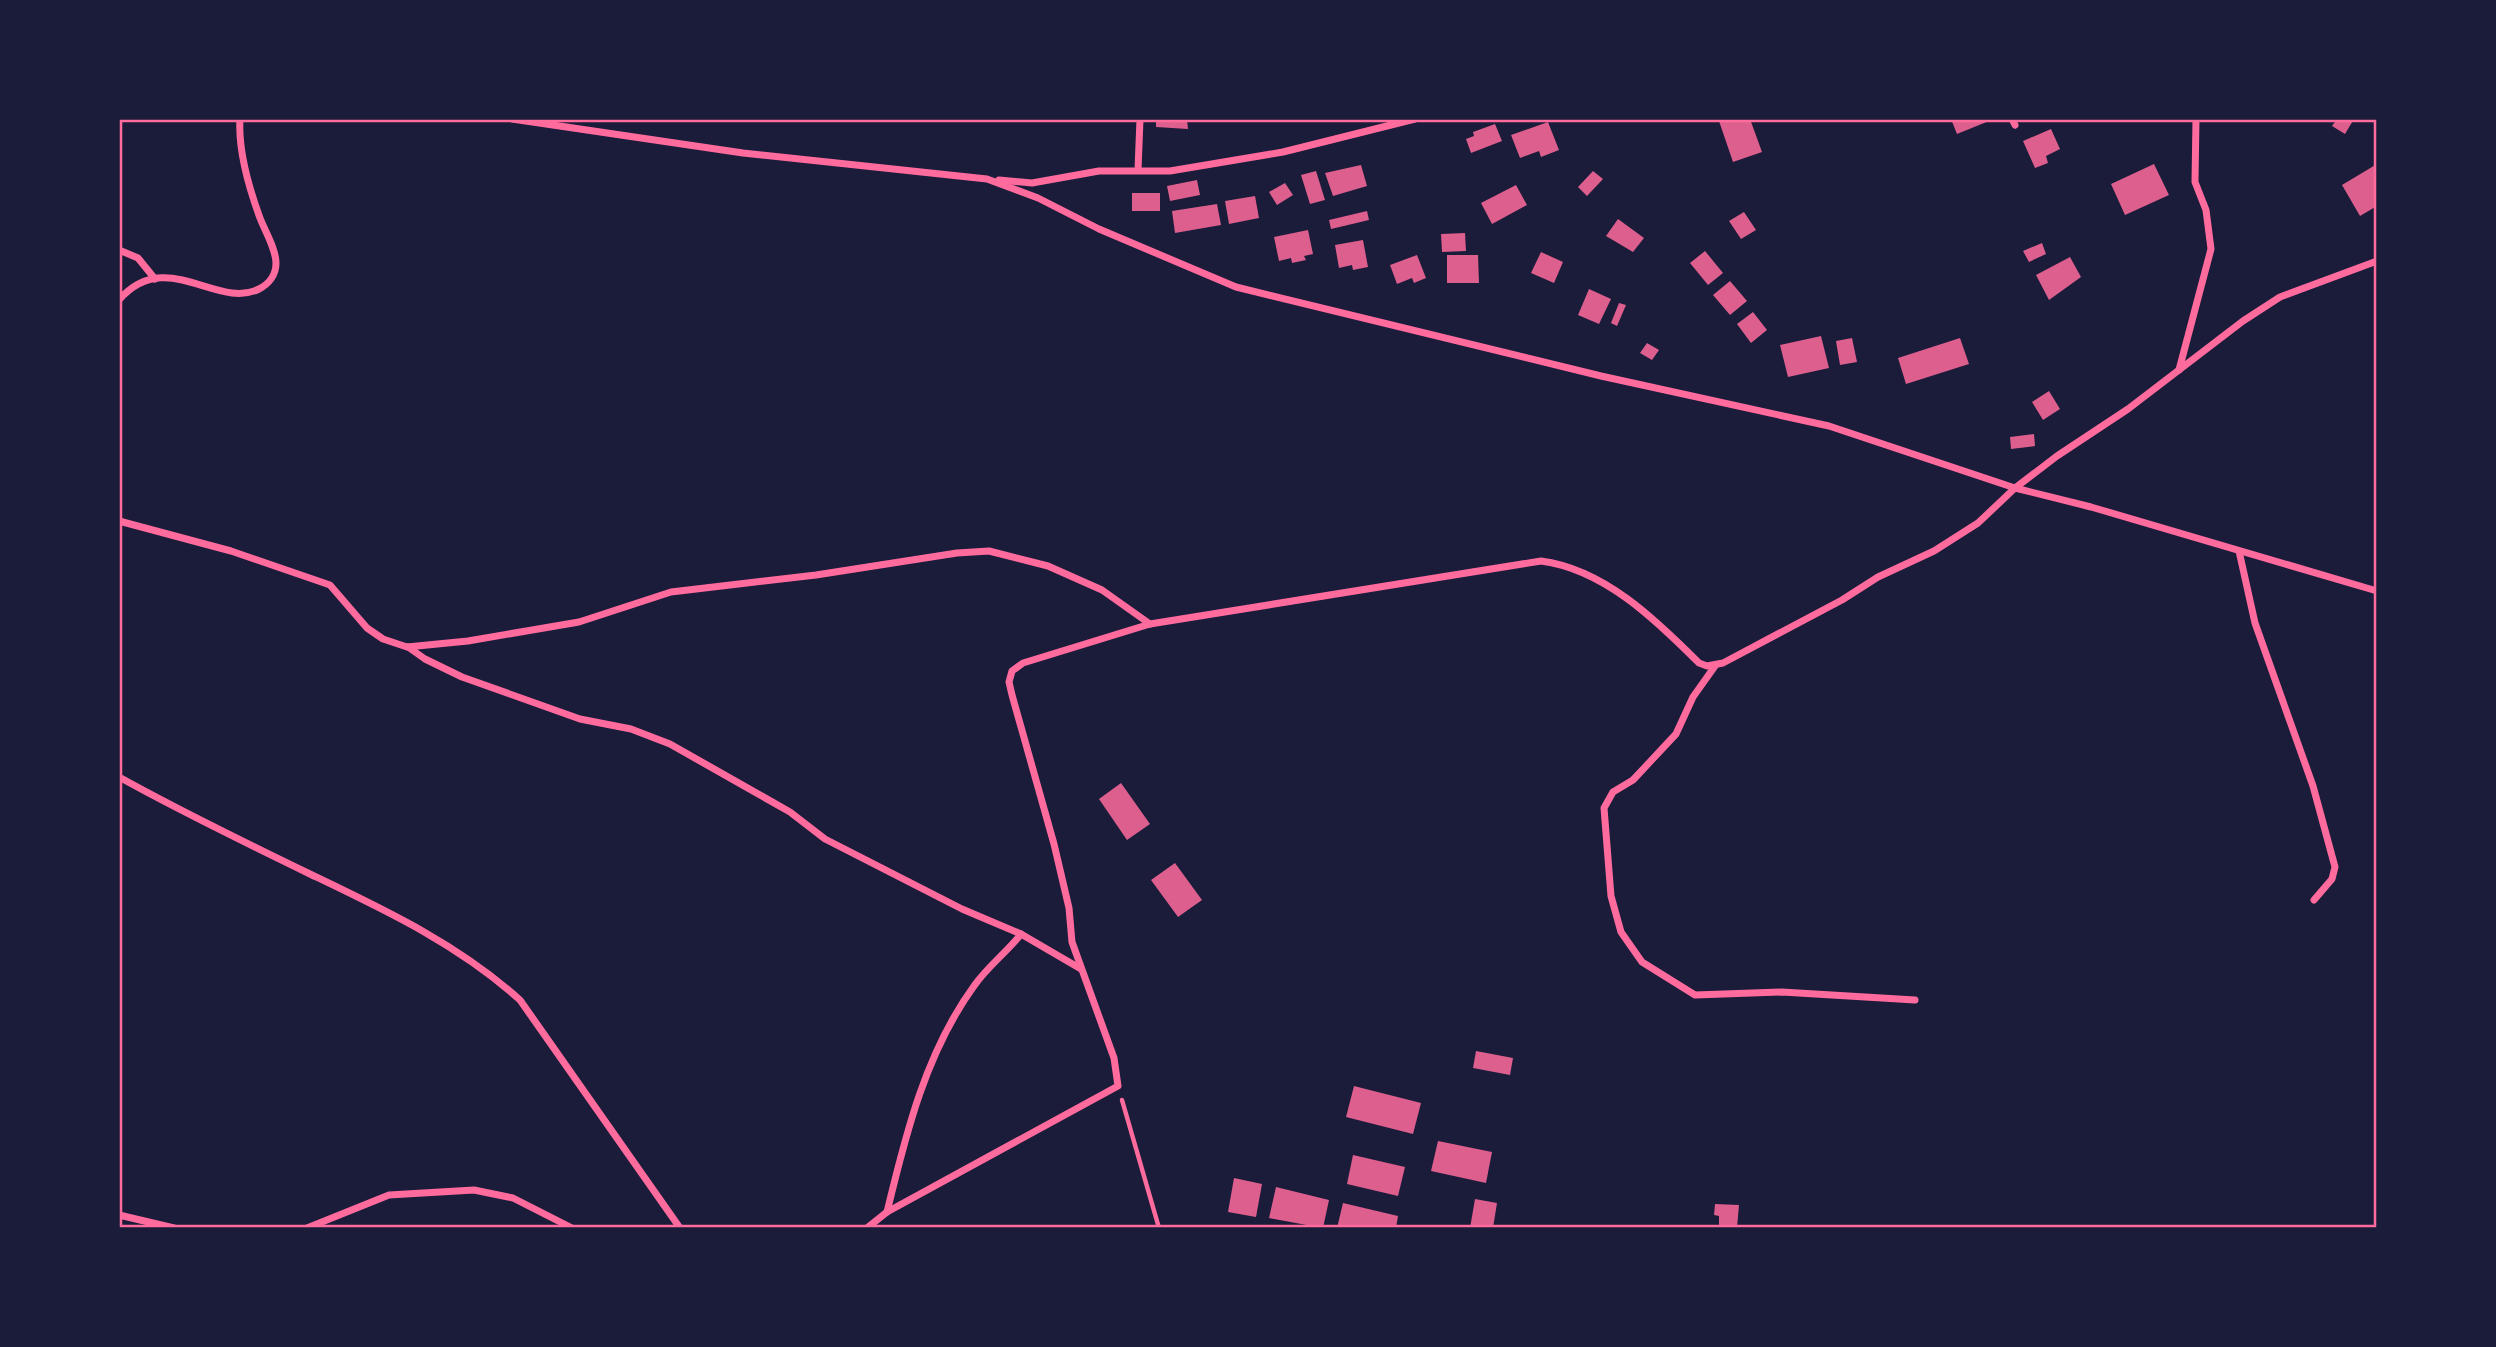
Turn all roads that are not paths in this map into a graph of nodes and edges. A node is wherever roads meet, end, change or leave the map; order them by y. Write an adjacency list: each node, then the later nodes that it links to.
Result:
1 (240, 119): 10 (street)
2 (512, 119): 7 (street)
3 (1140, 119): 6 (street)
4 (1415, 119): 6 (street)
5 (2196, 119): 12 (street)
6 (1138, 170): 7 (street)
7 (987, 179): 13 (street)
8 (119, 250): 10 (street)
9 (2377, 261): 12 (street)
10 (155, 279): 11 (street)
11 (119, 300)
12 (2178, 372): 13 (street)
13 (2015, 488): 15 (street); 19 (street)
14 (119, 521): 18 (street)
15 (2239, 551): 16 (street); 21 (street)
16 (2377, 591)
17 (1150, 624): 18 (street); 19 (street); 23 (street)
18 (407, 647): 22 (street)
19 (1715, 666): 24 (street)
20 (119, 777): 31 (street)
21 (2314, 900)
22 (1021, 934): 23 (street); 25 (street)
23 (1081, 969): 25 (street)
24 (1915, 1000)
25 (887, 1212): 32 (street)
26 (121, 1218): 27 (street)
27 (164, 1227): 28 (street)
28 (174, 1228)
29 (307, 1228): 30 (street)
30 (572, 1228)
31 (681, 1228)
32 (867, 1228)

